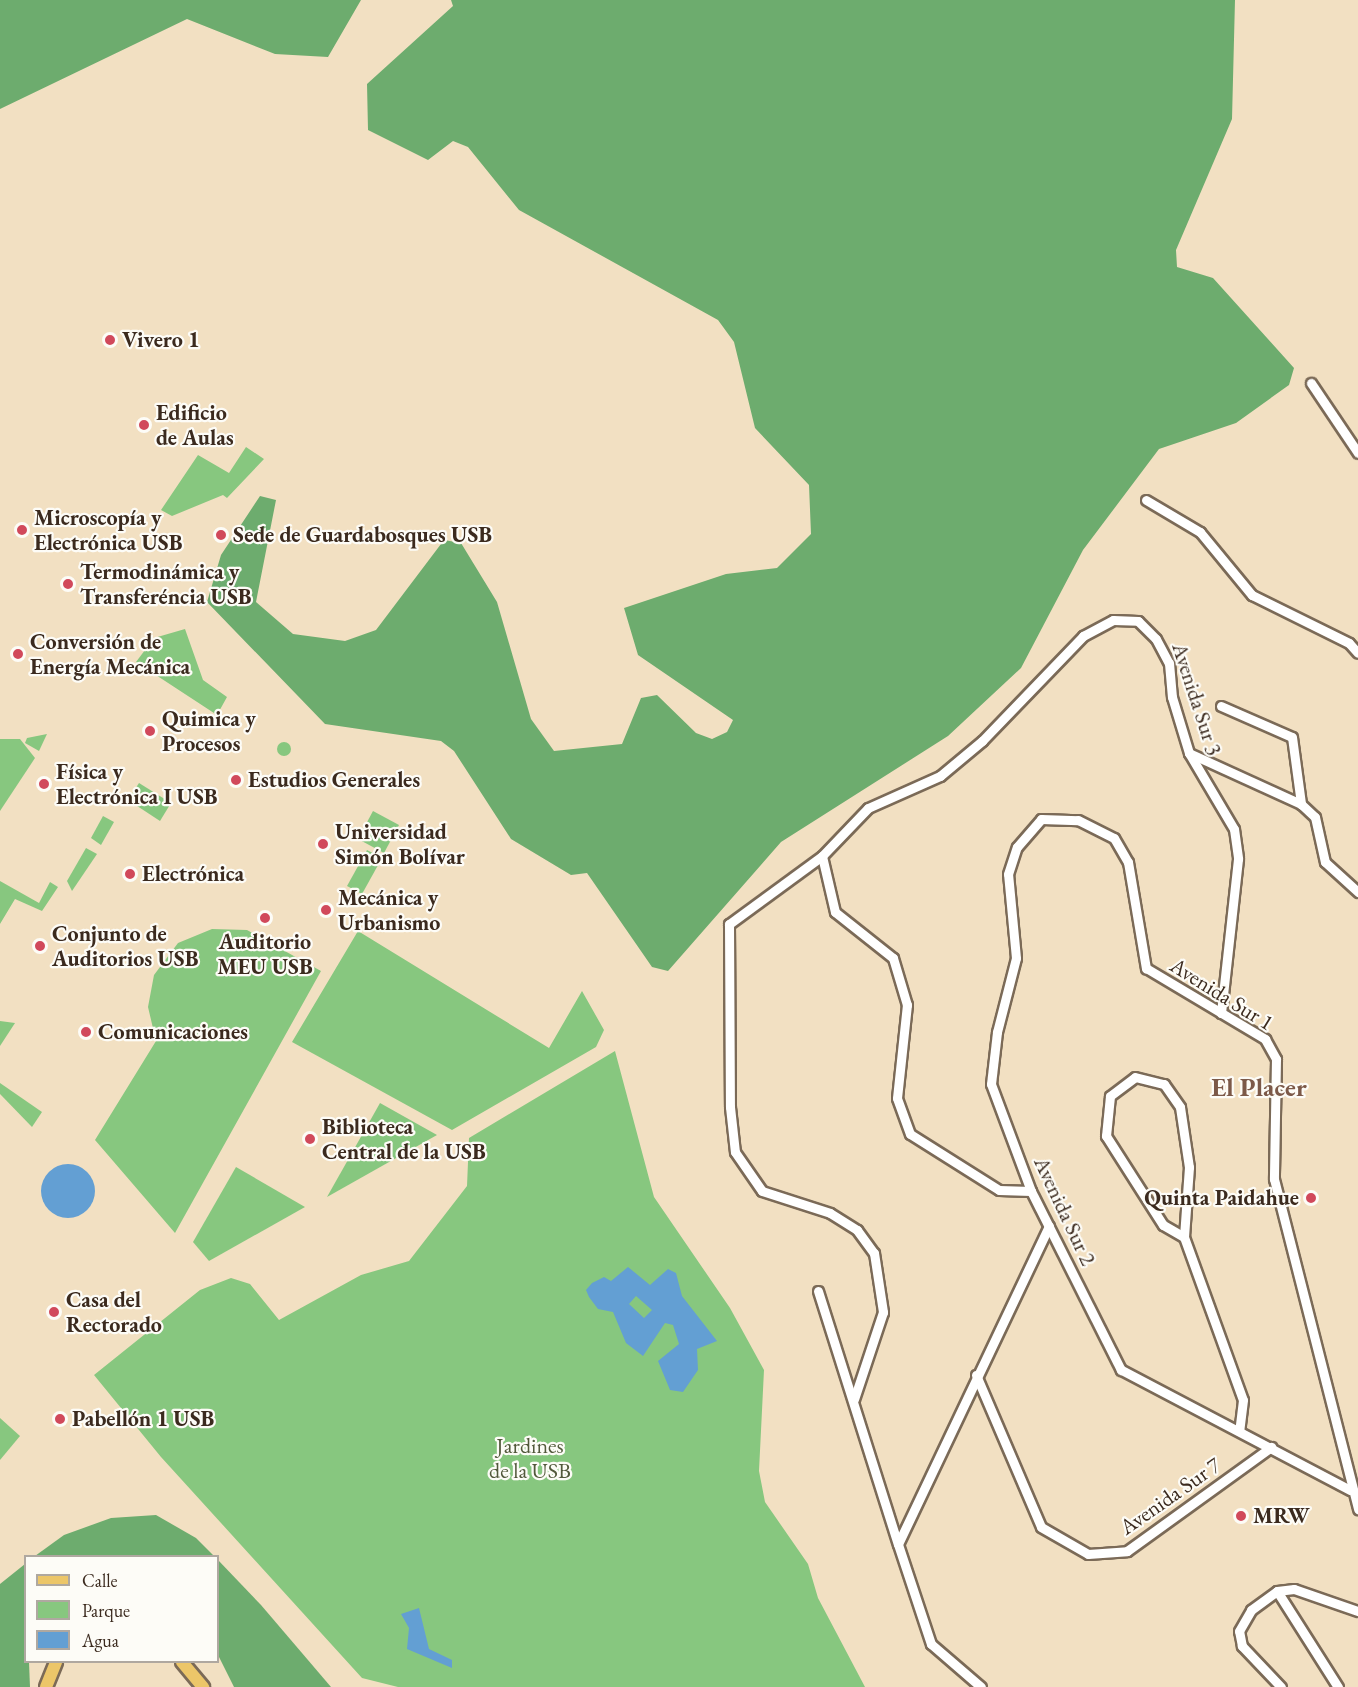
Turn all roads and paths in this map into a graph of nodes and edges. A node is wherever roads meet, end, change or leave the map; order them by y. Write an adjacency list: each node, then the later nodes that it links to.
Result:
1 (1311, 383): 2 (street)
2 (1358, 453)
3 (1146, 500): 4 (street)
4 (1358, 653)
5 (1221, 706): 7 (street)
6 (1189, 753): 7 (street); 9 (street, Avenida Sur 3); 11 (street, Avenida Sur 3)
7 (1301, 804): 10 (street)
8 (1041, 819): 11 (street, Avenida Sur 1); 12 (street, Avenida Sur 2)
9 (822, 856): 12 (street); 17 (street)
10 (1358, 892)
11 (1221, 1013): 20 (street, Avenida Sur 1)
12 (1031, 1191): 13 (street, Avenida Sur 2)
13 (1049, 1226): 16 (street); 18 (street, Avenida Sur 2)
14 (1184, 1237): 14 (street); 18 (street)
15 (818, 1291): 17 (street)
16 (976, 1375): 19 (street, Avenida Sur 7); 22 (street)
17 (854, 1399): 22 (street)
18 (1239, 1431): 19 (street, Avenida Sur 2)
19 (1271, 1447): 20 (street, Avenida Sur 2)
20 (1350, 1490): 21 (street, Avenida Sur 1)
21 (1358, 1509)
22 (898, 1544): 29 (street)
23 (1277, 1591): 24 (street); 30 (street); 31 (street)
24 (1358, 1611)
25 (56, 1663): 27 (main road)
26 (183, 1663): 28 (main road)
27 (46, 1687)
28 (203, 1687)
29 (981, 1687)
30 (1281, 1687)
31 (1338, 1687)

